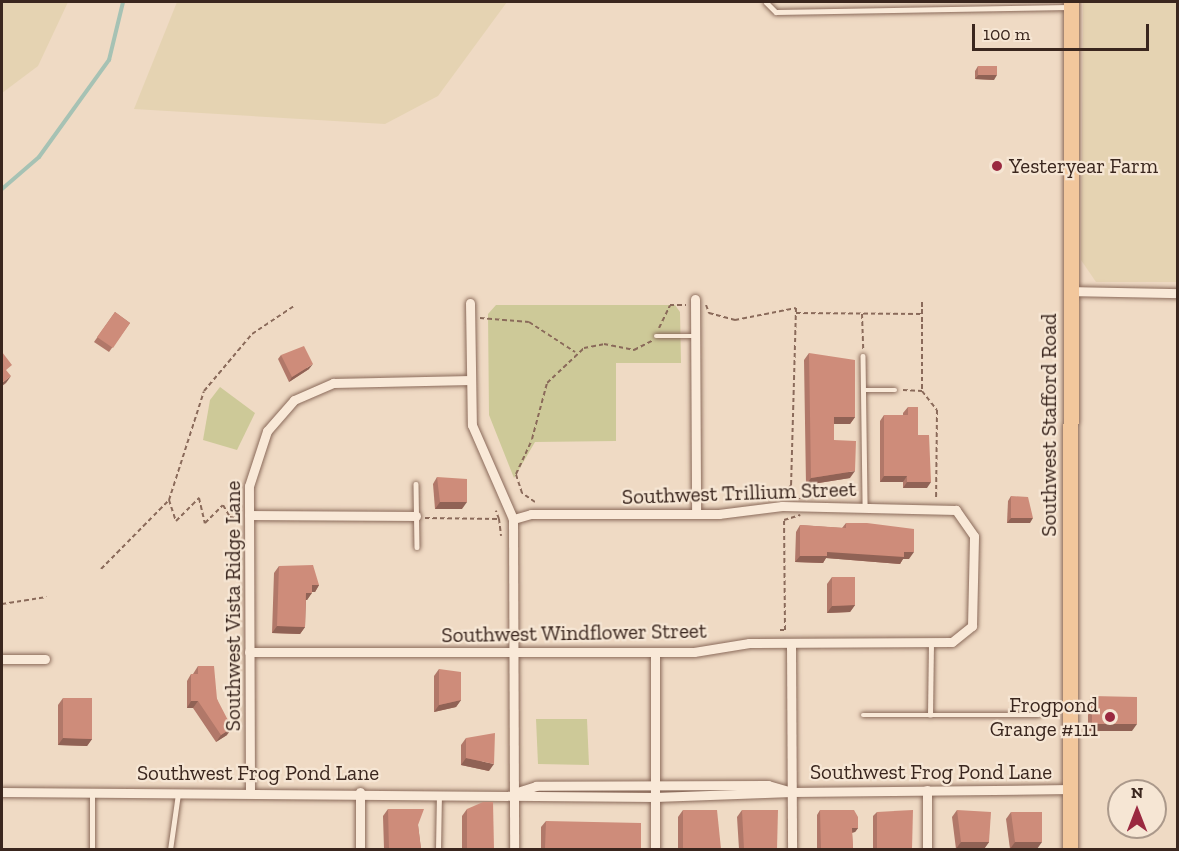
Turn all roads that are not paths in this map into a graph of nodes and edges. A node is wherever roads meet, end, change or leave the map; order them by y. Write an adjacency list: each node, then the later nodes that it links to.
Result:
1 (766, 2): 2 (lane)
2 (1071, 4): 3 (main road, Southwest Stafford Road)
3 (1070, 291): 4 (street); 32 (main road, Southwest Stafford Road)
4 (1178, 293)
5 (695, 302): 8 (street)
6 (470, 303): 10 (street)
7 (656, 336): 8 (lane)
8 (695, 336): 15 (street)
9 (863, 356): 11 (lane)
10 (471, 380): 16 (street, Southwest Vista Ridge Lane); 18 (street)
11 (863, 390): 12 (lane); 14 (lane)
12 (895, 390)
13 (416, 484): 17 (lane)
14 (865, 507): 15 (street, Southwest Trillium Street); 20 (street, Southwest Trillium Street)
15 (696, 514): 18 (street, Southwest Trillium Street)
16 (249, 515): 17 (street); 23 (street, Southwest Vista Ridge Lane)
17 (416, 517): 19 (lane)
18 (513, 519): 24 (street)
19 (417, 547)
20 (968, 634): 21 (street, Southwest Windflower Street)
21 (932, 642): 22 (street, Southwest Windflower Street); 29 (lane)
22 (791, 643): 25 (street, Southwest Windflower Street); 40 (street)
23 (249, 652): 24 (street, Southwest Windflower Street); 36 (street, Southwest Vista Ridge Lane)
24 (514, 652): 25 (street, Southwest Windflower Street); 41 (street)
25 (655, 652): 31 (street)
26 (2, 659): 27 (street)
27 (45, 659)
28 (863, 715): 29 (lane)
29 (930, 715): 30 (lane)
30 (1039, 716)
31 (655, 785): 40 (street, Southwest Frog Pond Lane); 41 (street, Southwest Frog Pond Lane); 42 (street)
32 (1071, 789): 33 (street, Southwest Frog Pond Lane); 51 (main road, Southwest Stafford Road)
33 (927, 790): 40 (street, Southwest Frog Pond Lane); 50 (street)
34 (92, 791): 35 (street, Southwest Frog Pond Lane); 37 (street, Southwest Frog Pond Lane); 43 (lane)
35 (178, 791): 36 (street, Southwest Frog Pond Lane); 44 (lane)
36 (250, 791): 38 (street, Southwest Frog Pond Lane)
37 (2, 792)
38 (360, 792): 39 (street, Southwest Frog Pond Lane); 45 (street)
39 (439, 792): 41 (street, Southwest Frog Pond Lane); 46 (lane)
40 (792, 792): 42 (street, Southwest Frog Pond Lane); 49 (street)
41 (514, 793): 42 (street, Southwest Frog Pond Lane); 47 (street)
42 (655, 797): 48 (street)
43 (92, 849)
44 (170, 849)
45 (360, 849)
46 (438, 849)
47 (514, 849)
48 (655, 849)
49 (792, 849)
50 (927, 849)
51 (1070, 849)

